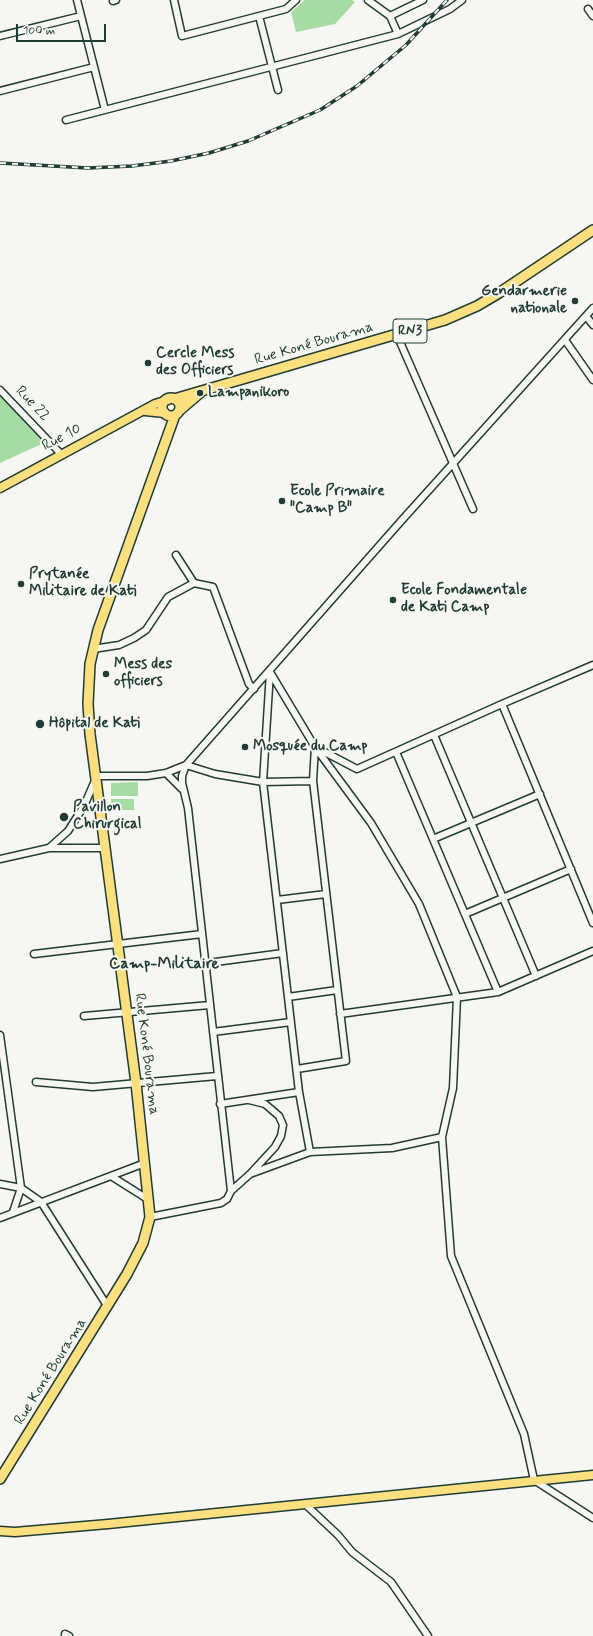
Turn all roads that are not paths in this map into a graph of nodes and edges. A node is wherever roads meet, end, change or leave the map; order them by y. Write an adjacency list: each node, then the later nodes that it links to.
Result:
1 (77, 0): 8 (street)
2 (174, 0): 9 (street)
3 (296, 0): 9 (street)
4 (368, 0): 10 (street)
5 (423, 0): 10 (street)
6 (462, 0): 12 (street)
7 (588, 9): 11 (street)
8 (81, 16): 13 (street); 14 (street)
9 (259, 16): 15 (street)
10 (390, 16): 12 (street)
11 (593, 16)
12 (398, 34): 15 (street)
13 (0, 36)
14 (94, 67): 17 (street); 18 (street)
15 (272, 67): 16 (street); 18 (street)
16 (278, 90)
17 (0, 91)
18 (105, 110): 19 (street)
19 (66, 120)
20 (593, 230): 24 (highway, Rue Koné Bourama / RN3)
21 (593, 308): 22 (street)
22 (586, 316): 23 (street); 25 (street)
23 (593, 325)
24 (397, 335): 27 (highway, Rue Koné Bourama / RN3); 35 (street)
25 (565, 340): 26 (street); 35 (street)
26 (593, 380)
27 (208, 389): 29 (highway, Rue Koné Bourama / RN3); 30 (highway, Rue Koné Bourama / RN3)
28 (0, 390): 34 (street, Rue 22)
29 (171, 399): 30 (highway); 31 (highway, Rue Koné Bourama); 32 (main road, Rue 10)
30 (178, 412): 31 (highway); 33 (highway, Rue Koné Bourama / RN3)
31 (165, 413): 32 (main road, Rue 10); 33 (highway, Rue Koné Bourama / RN3)
32 (137, 414): 34 (main road, Rue 10)
33 (167, 437): 40 (highway, Rue Koné Bourama / RN3)
34 (61, 454): 36 (main road, Rue 10)
35 (453, 464): 37 (street); 42 (street)
36 (0, 488)
37 (473, 509)
38 (176, 555): 39 (street)
39 (194, 583): 40 (street); 43 (street)
40 (93, 649): 50 (highway, Rue Koné Bourama / RN3)
41 (593, 665): 44 (street)
42 (270, 672): 43 (street); 46 (street); 52 (street)
43 (254, 690): 48 (street)
44 (502, 704): 45 (street); 54 (street)
45 (434, 735): 47 (street); 55 (street)
46 (315, 747): 47 (street); 51 (street); 78 (street)
47 (396, 752): 57 (street)
48 (186, 765): 49 (street); 52 (street); 53 (street)
49 (166, 773): 50 (street); 53 (street)
50 (97, 776): 56 (street); 60 (highway, Rue Koné Bourama / RN3)
51 (313, 781): 52 (street); 63 (street)
52 (263, 782): 65 (street)
53 (184, 792): 68 (street)
54 (540, 794): 55 (street); 62 (street)
55 (471, 823): 57 (street); 64 (street)
56 (60, 839): 58 (street); 59 (street)
57 (433, 839): 66 (street)
58 (66, 847): 59 (street); 60 (street)
59 (49, 848): 61 (street)
60 (106, 848): 69 (highway, Rue Koné Bourama / RN3)
61 (0, 859)
62 (571, 869): 64 (street); 67 (street)
63 (326, 894): 65 (street); 75 (street)
64 (502, 898): 66 (street); 74 (street)
65 (277, 900): 72 (street)
66 (465, 914): 76 (street)
67 (593, 923)
68 (202, 934): 69 (street); 79 (street)
69 (118, 944): 71 (street); 80 (highway, Rue Koné Bourama / RN3)
70 (593, 951): 74 (street)
71 (34, 954)
72 (283, 954): 73 (street); 77 (street)
73 (208, 963)
74 (536, 976): 76 (street)
75 (338, 990): 77 (street); 81 (street)
76 (498, 992): 78 (street)
77 (288, 997): 83 (street)
78 (457, 998): 81 (street); 93 (street)
79 (210, 1005): 80 (street); 84 (street)
80 (127, 1012): 82 (street); 89 (highway, Rue Koné Bourama / RN3)
81 (340, 1014): 86 (street)
82 (84, 1016)
83 (291, 1022): 84 (street); 86 (street)
84 (213, 1032): 87 (street)
85 (0, 1035): 99 (street)
86 (297, 1069): 90 (street)
87 (217, 1076): 89 (street); 92 (street)
88 (36, 1082): 89 (street)
89 (136, 1083): 95 (highway, Rue Koné Bourama / RN3)
90 (299, 1092): 91 (street); 94 (street)
91 (248, 1100): 92 (street); 96 (street)
92 (220, 1104): 100 (street)
93 (442, 1137): 94 (street); 109 (street)
94 (310, 1152): 96 (street)
95 (145, 1163): 97 (street); 101 (highway, Rue Koné Bourama / RN3)
96 (250, 1174): 100 (street)
97 (111, 1176): 101 (street); 102 (street)
98 (0, 1184): 99 (street)
99 (21, 1188): 102 (street); 103 (street)
100 (231, 1191): 105 (street)
101 (149, 1200): 105 (highway, Rue Koné Bourama / RN3)
102 (40, 1202): 103 (street); 106 (street)
103 (13, 1212): 104 (street)
104 (0, 1218)
105 (150, 1218): 106 (highway, Rue Koné Bourama / RN3)
106 (108, 1307): 108 (highway, Rue Koné Bourama / RN3)
107 (593, 1475): 109 (main road)
108 (0, 1479)
109 (534, 1480): 110 (main road); 111 (street)
110 (306, 1504): 113 (main road); 115 (street)
111 (593, 1518)
112 (0, 1531): 113 (main road)
113 (15, 1532): 114 (main road)
114 (0, 1536)
115 (428, 1636)

